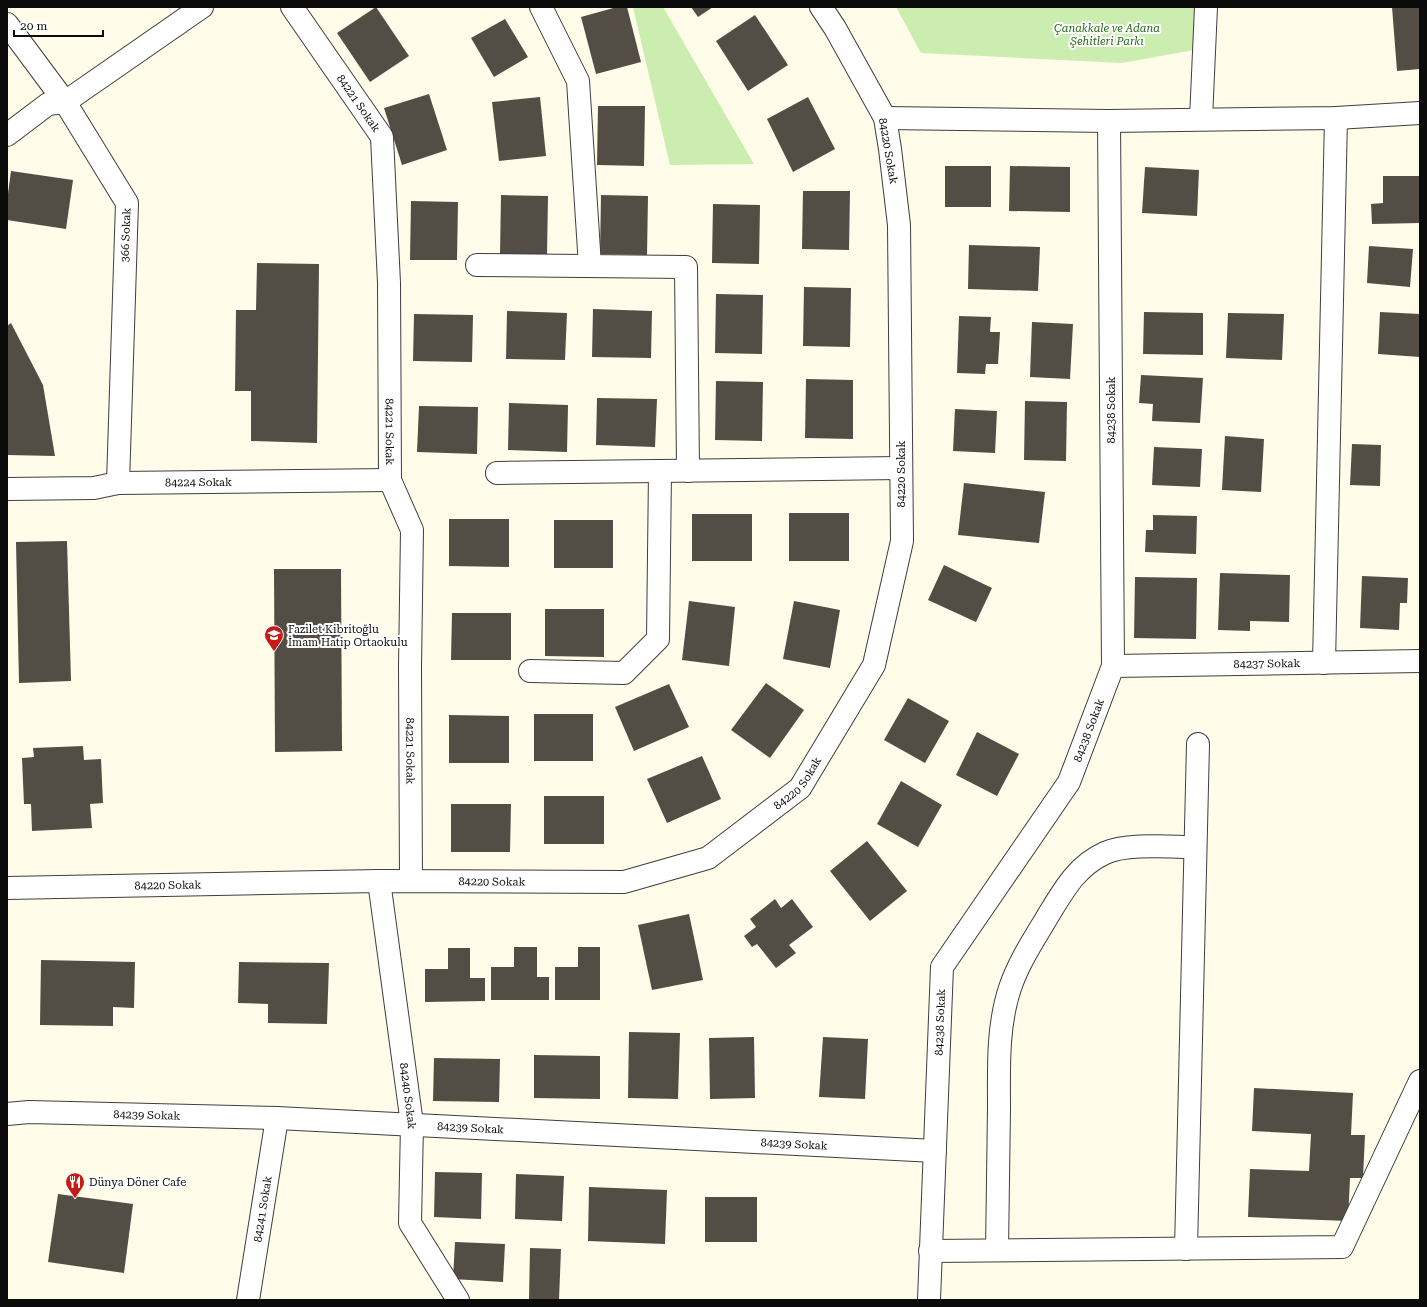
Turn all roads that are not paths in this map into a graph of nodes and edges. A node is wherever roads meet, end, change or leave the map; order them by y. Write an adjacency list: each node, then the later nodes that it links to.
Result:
1 (202, 7): 7 (street)
2 (292, 7): 20 (street, 84221 Sokak)
3 (541, 7): 15 (street)
4 (821, 7): 9 (street, 84220 Sokak)
5 (1206, 7): 11 (street)
6 (7, 24): 7 (street, 366 Sokak)
7 (65, 102): 13 (street); 21 (street, 366 Sokak)
8 (1420, 113): 10 (street)
9 (885, 118): 12 (street); 16 (street, 84220 Sokak)
10 (1336, 118): 11 (street); 24 (street)
11 (1201, 119): 12 (street)
12 (1109, 121): 25 (street, 84238 Sokak)
13 (7, 135)
14 (477, 265): 15 (street)
15 (590, 266): 18 (street)
16 (901, 468): 18 (street); 30 (street, 84220 Sokak)
17 (660, 471): 18 (street); 19 (street); 26 (street)
18 (688, 471)
19 (497, 473)
20 (390, 480): 21 (street, 84224 Sokak); 30 (street, 84221 Sokak)
21 (118, 484): 22 (street, 84224 Sokak)
22 (7, 489)
23 (1420, 661): 24 (street, 84237 Sokak)
24 (1324, 663): 25 (street, 84237 Sokak)
25 (1113, 666): 36 (street, 84238 Sokak)
26 (530, 671)
27 (1198, 744): 28 (street)
28 (1195, 847): 37 (street); 38 (street)
29 (379, 881): 30 (street, 84220 Sokak); 31 (street, 84220 Sokak); 35 (street, 84240 Sokak)
30 (412, 881)
31 (7, 888)
32 (1420, 1081): 37 (street)
33 (7, 1114): 34 (street, 84239 Sokak)
34 (277, 1118): 35 (street, 84239 Sokak); 40 (street, 84241 Sokak)
35 (412, 1124): 36 (street, 84239 Sokak); 41 (street, 84240 Sokak)
36 (935, 1151): 39 (street, 84238 Sokak)
37 (1186, 1249): 38 (street)
38 (997, 1250): 39 (street)
39 (930, 1251): 42 (street, 84238 Sokak)
40 (248, 1300)
41 (458, 1300)
42 (929, 1300)

